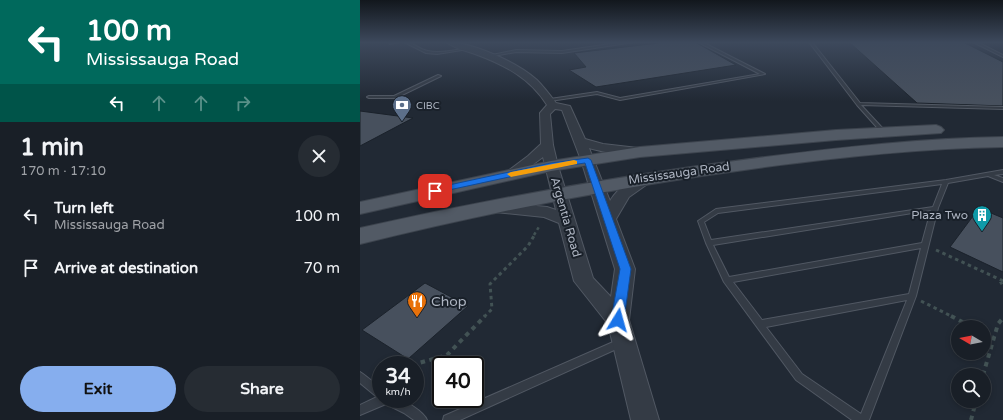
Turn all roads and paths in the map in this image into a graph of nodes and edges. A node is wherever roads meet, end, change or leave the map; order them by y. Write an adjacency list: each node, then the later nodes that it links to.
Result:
1 (503, 62): 6 (street, Argentia Road)
2 (738, 62): 6 (lane)
3 (825, 62): 7 (lane)
4 (439, 76): 5 (lane)
5 (369, 97)
6 (552, 103): 11 (street, Argentia Road); 13 (street, Argentia Road)
7 (858, 104): 8 (lane); 10 (lane)
8 (1003, 108)
9 (1003, 128): 10 (main road, Mississauga Road)
10 (884, 132): 14 (main road, Mississauga Road)
11 (580, 141): 14 (street); 15 (street, Argentia Road)
12 (1003, 142): 20 (main road, Mississauga Road)
13 (547, 144): 16 (street, Argentia Road); 18 (street)
14 (640, 152): 15 (main road, Mississauga Road)
15 (588, 160): 16 (main road, Mississauga Road); 23 (street, Argentia Road)
16 (551, 166): 18 (main road, Mississauga Road); 24 (street, Argentia Road)
17 (1003, 172): 19 (lane)
18 (511, 174): 26 (main road, Mississauga Road)
19 (988, 174): 21 (lane); 22 (lane)
20 (652, 177): 23 (main road, Mississauga Road); 29 (street)
21 (1003, 180)
22 (946, 182): 27 (lane); 32 (lane)
23 (597, 186): 24 (main road, Mississauga Road); 29 (street, Argentia Road)
24 (559, 194): 25 (main road, Mississauga Road); 30 (street, Argentia Road)
25 (490, 207): 28 (street); 31 (main road, Mississauga Road)
26 (360, 208)
27 (936, 208): 32 (lane); 33 (lane)
28 (547, 212): 30 (street); 45 (path)
29 (608, 219): 42 (street, Argentia Road)
30 (567, 220): 42 (street, Argentia Road)
31 (360, 236)
32 (709, 243): 35 (lane)
33 (926, 245): 34 (path); 35 (lane); 38 (lane)
34 (999, 279): 36 (path); 37 (path)
35 (727, 280): 41 (lane)
36 (1003, 281)
37 (1003, 286)
38 (912, 296): 40 (path); 41 (lane); 57 (lane)
39 (1003, 318): 44 (path)
40 (958, 320)
41 (761, 324): 56 (lane)
42 (620, 330): 54 (lane); 55 (street, Argentia Road)
43 (991, 336): 44 (path)
44 (994, 338): 46 (path)
45 (424, 362)
46 (986, 368)
47 (360, 377): 48 (lane)
48 (372, 387)
49 (372, 405): 52 (lane)
50 (406, 408): 53 (lane)
51 (974, 408): 58 (path)
52 (360, 410)
53 (422, 420)
54 (448, 420)
55 (645, 420)
56 (861, 420)
57 (864, 420)
58 (971, 420)

